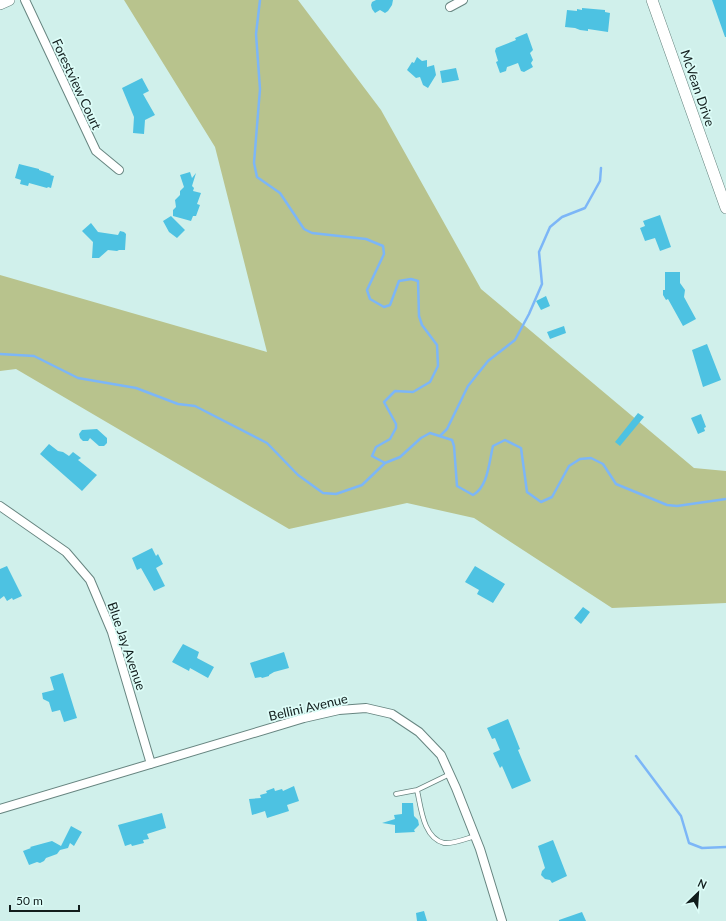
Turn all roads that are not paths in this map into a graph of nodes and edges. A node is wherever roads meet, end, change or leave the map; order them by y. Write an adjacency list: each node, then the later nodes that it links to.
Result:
1 (9, 0): 5 (main road)
2 (25, 0): 7 (street, Forestview Court)
3 (464, 0): 6 (street)
4 (652, 0): 8 (main road, McVean Drive)
5 (0, 4)
6 (450, 7)
7 (119, 170)
8 (726, 208)
9 (0, 506): 10 (street, Blue Jay Avenue)
10 (151, 764): 11 (street, Bellini Avenue); 14 (street, Bellini Avenue)
11 (450, 774): 12 (lane); 15 (street, Bellini Avenue)
12 (417, 790): 13 (lane); 15 (lane)
13 (396, 794)
14 (0, 809)
15 (475, 836): 16 (street, Bellini Avenue)
16 (502, 921)

